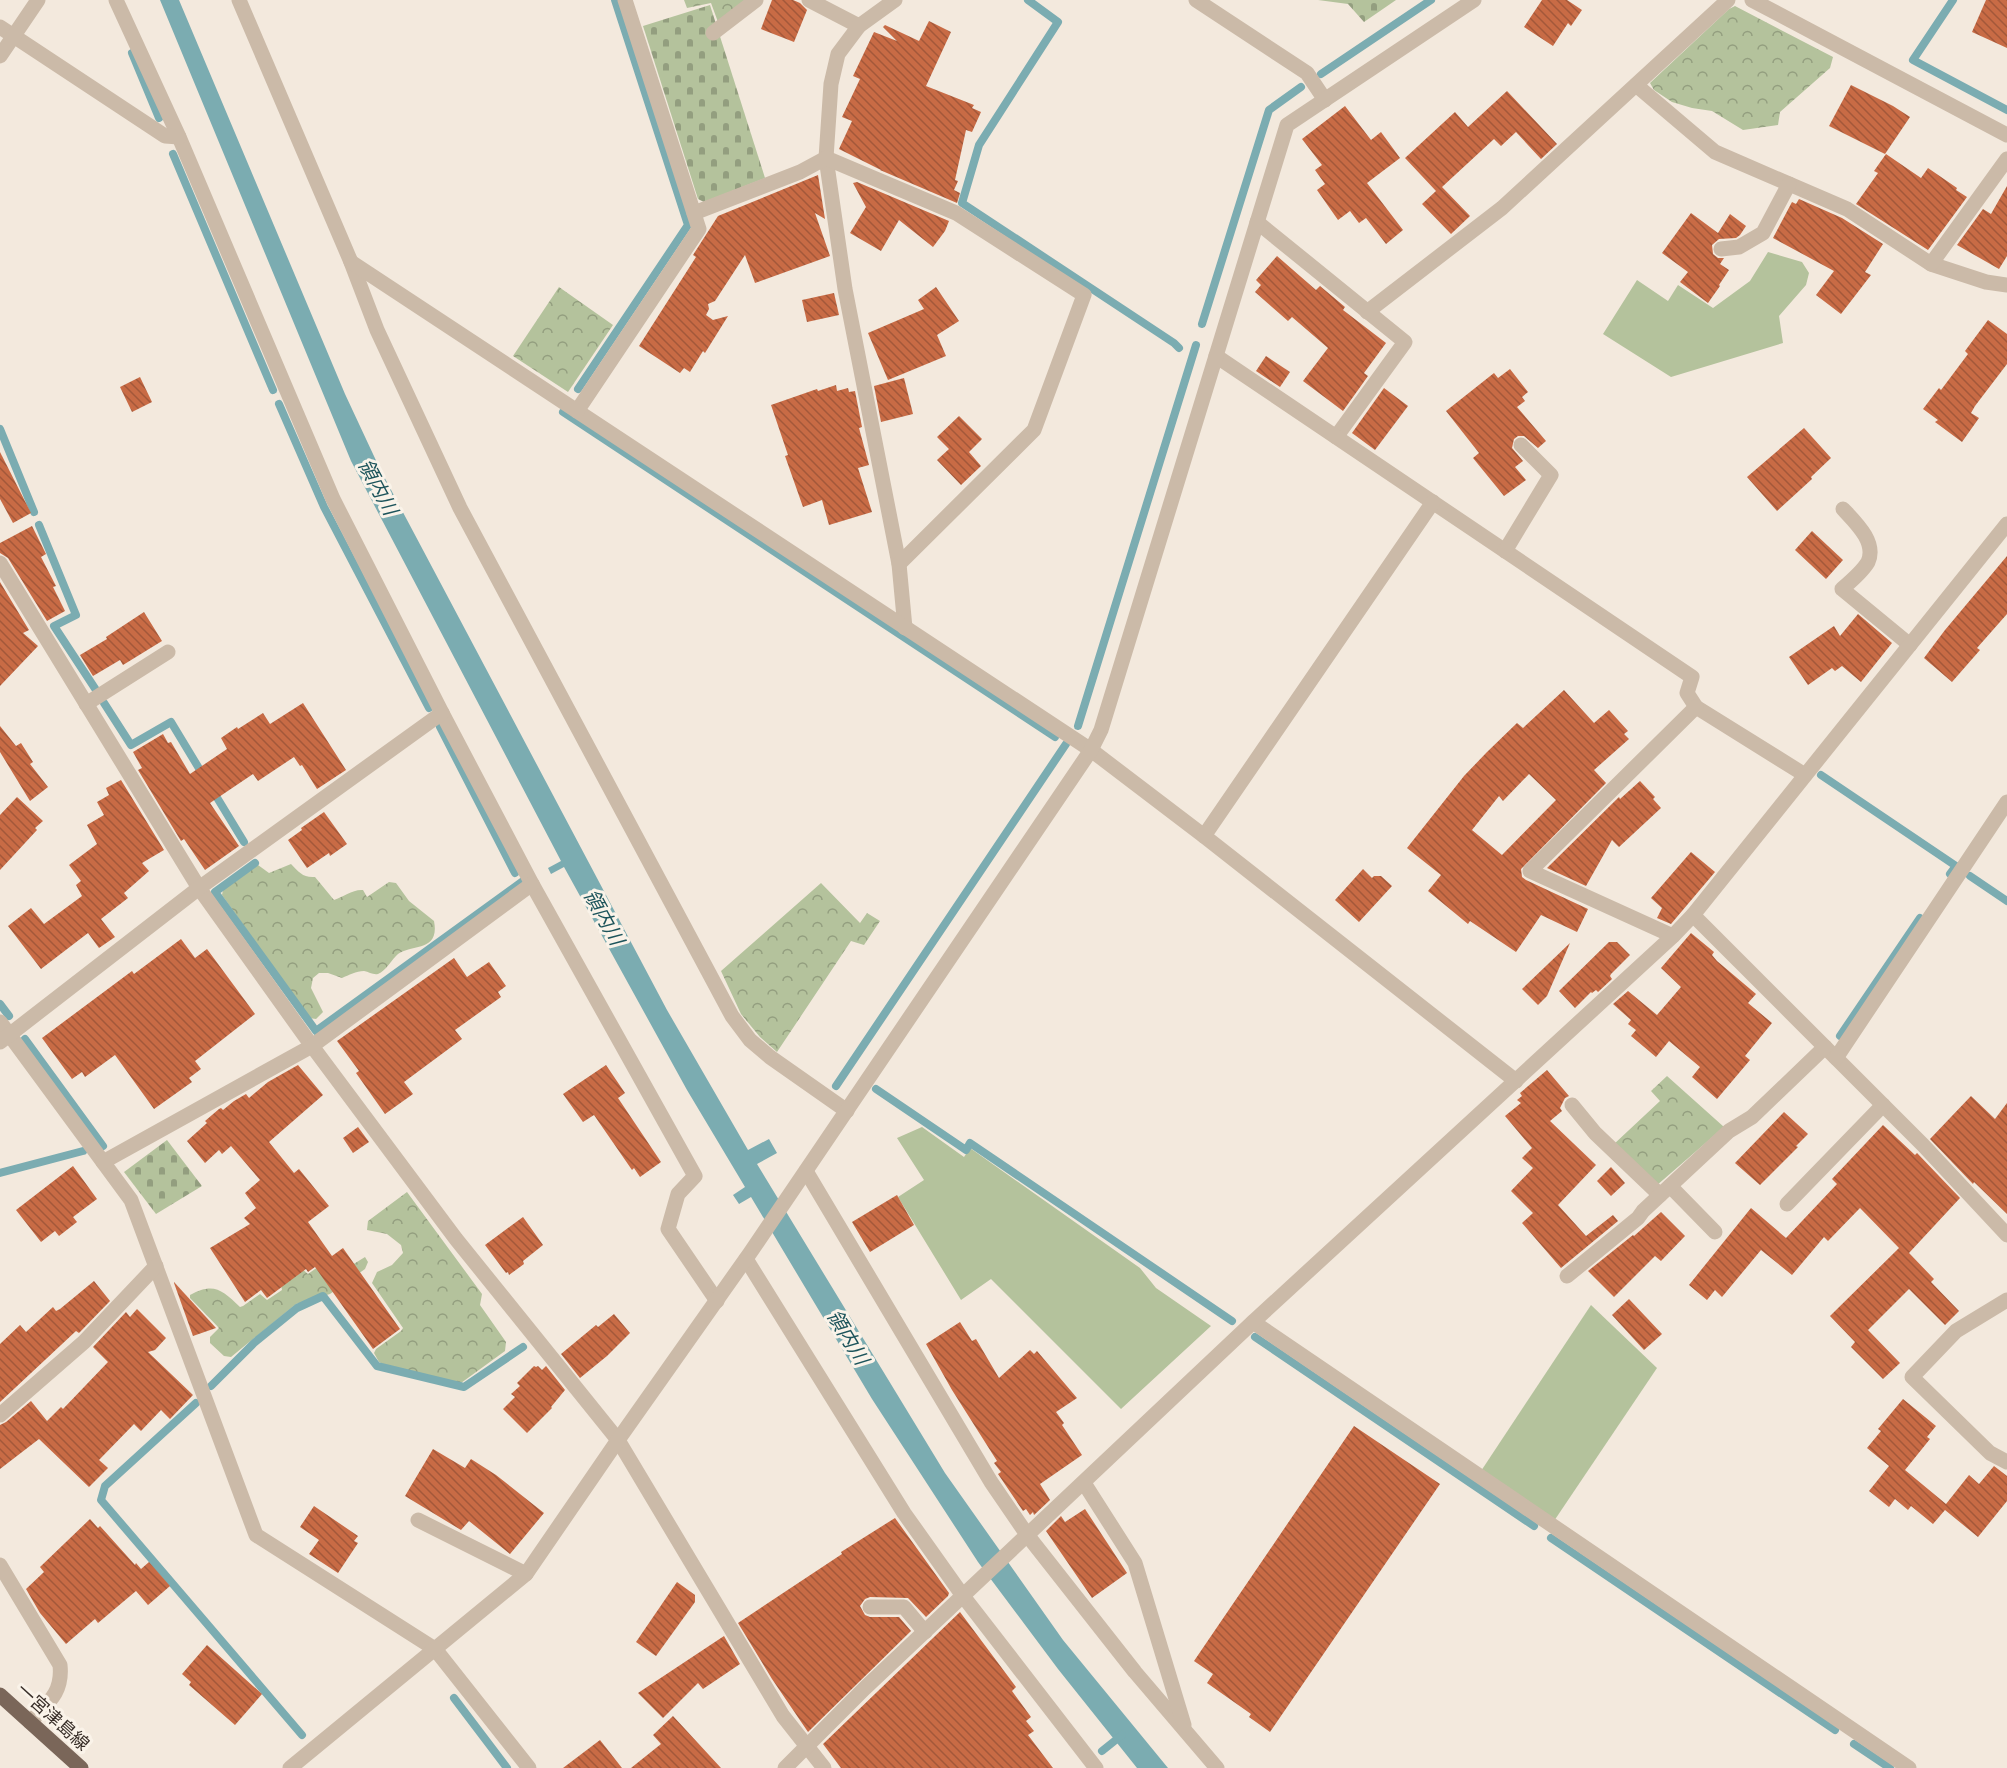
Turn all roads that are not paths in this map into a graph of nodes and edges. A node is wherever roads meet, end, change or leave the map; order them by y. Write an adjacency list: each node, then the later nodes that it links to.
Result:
1 (38, 0): 15 (street)
2 (116, 0): 20 (street)
3 (239, 0): 27 (street)
4 (625, 0): 24 (street)
5 (756, 0): 14 (street)
6 (809, 0): 12 (street)
7 (895, 0): 12 (street)
8 (1196, 0): 18 (street)
9 (1474, 0): 18 (street)
10 (1728, 0): 17 (street)
11 (1752, 0): 19 (street)
12 (859, 26): 21 (street)
13 (0, 27): 15 (street)
14 (713, 33)
15 (14, 36): 16 (street); 20 (street)
16 (0, 56)
17 (1636, 85): 23 (street); 30 (street)
18 (1325, 100): 25 (street)
19 (2007, 135)
20 (179, 137): 46 (street)
21 (826, 158): 24 (street); 40 (street); 40 (street)
22 (2007, 159): 28 (street)
23 (1789, 184): 26 (street); 28 (street)
24 (694, 213): 32 (street)
25 (1257, 222): 30 (street); 31 (street)
26 (1721, 249)
27 (351, 262): 32 (street); 62 (street)
28 (1931, 264): 29 (street)
29 (2007, 285)
30 (1367, 312): 33 (street)
31 (1216, 356): 33 (street); 47 (street)
32 (577, 411): 41 (street)
33 (1336, 437): 35 (street)
34 (1521, 445): 38 (street)
35 (1433, 502): 38 (street); 50 (street)
36 (1843, 509): 42 (street)
37 (2007, 524): 42 (street)
38 (1505, 551): 45 (street)
39 (0, 563): 44 (street)
40 (899, 564): 41 (street)
41 (905, 628): 47 (street)
42 (1910, 645): 48 (street)
43 (168, 652): 44 (street)
44 (86, 704): 52 (street)
45 (1696, 707): 48 (street); 54 (street)
46 (442, 713): 51 (street); 52 (street)
47 (1091, 750): 50 (street); 62 (street)
48 (1805, 775): 53 (street)
49 (2007, 802): 58 (street)
50 (1204, 836): 59 (street)
51 (532, 885): 57 (street); 73 (street)
52 (200, 888): 56 (street); 57 (street)
53 (1692, 915): 54 (street); 58 (street)
54 (1673, 936): 59 (street)
55 (0, 1022): 56 (street)
56 (5, 1038): 63 (street)
57 (312, 1046): 63 (street); 76 (street)
58 (1830, 1053): 61 (street); 65 (street)
59 (1516, 1081): 74 (street)
60 (1572, 1105): 65 (street)
61 (1883, 1105): 66 (street); 67 (street)
62 (847, 1111): 64 (street)
63 (103, 1162): 70 (street)
64 (804, 1175): 69 (street); 80 (street)
65 (1665, 1190): 68 (street); 71 (street)
66 (1787, 1204)
67 (2004, 1227)
68 (1715, 1232)
69 (748, 1256): 73 (street); 83 (street)
70 (156, 1266): 75 (street); 86 (street)
71 (1567, 1275)
72 (2007, 1300): 77 (street)
73 (717, 1301): 76 (street)
74 (1253, 1322): 78 (street); 98 (street)
75 (0, 1415)
76 (618, 1440): 82 (street); 90 (street)
77 (2007, 1462)
78 (1084, 1483): 80 (street); 89 (street)
79 (418, 1520): 82 (street)
80 (1022, 1542): 83 (street); 89 (street)
81 (0, 1564): 88 (street)
82 (526, 1574): 86 (street)
83 (963, 1596): 85 (street); 96 (street)
84 (870, 1607): 85 (street)
85 (925, 1632): 90 (street)
86 (435, 1649): 92 (street); 93 (street)
87 (0, 1695): 88 (main road, 一宮津島線)
88 (30, 1722): 91 (main road, 一宮津島線)
89 (1186, 1731): 97 (street)
90 (807, 1747): 94 (street); 95 (street)
91 (81, 1768)
92 (290, 1768)
93 (529, 1768)
94 (785, 1768)
95 (824, 1768)
96 (1096, 1768)
97 (1217, 1768)
98 (1909, 1768)

